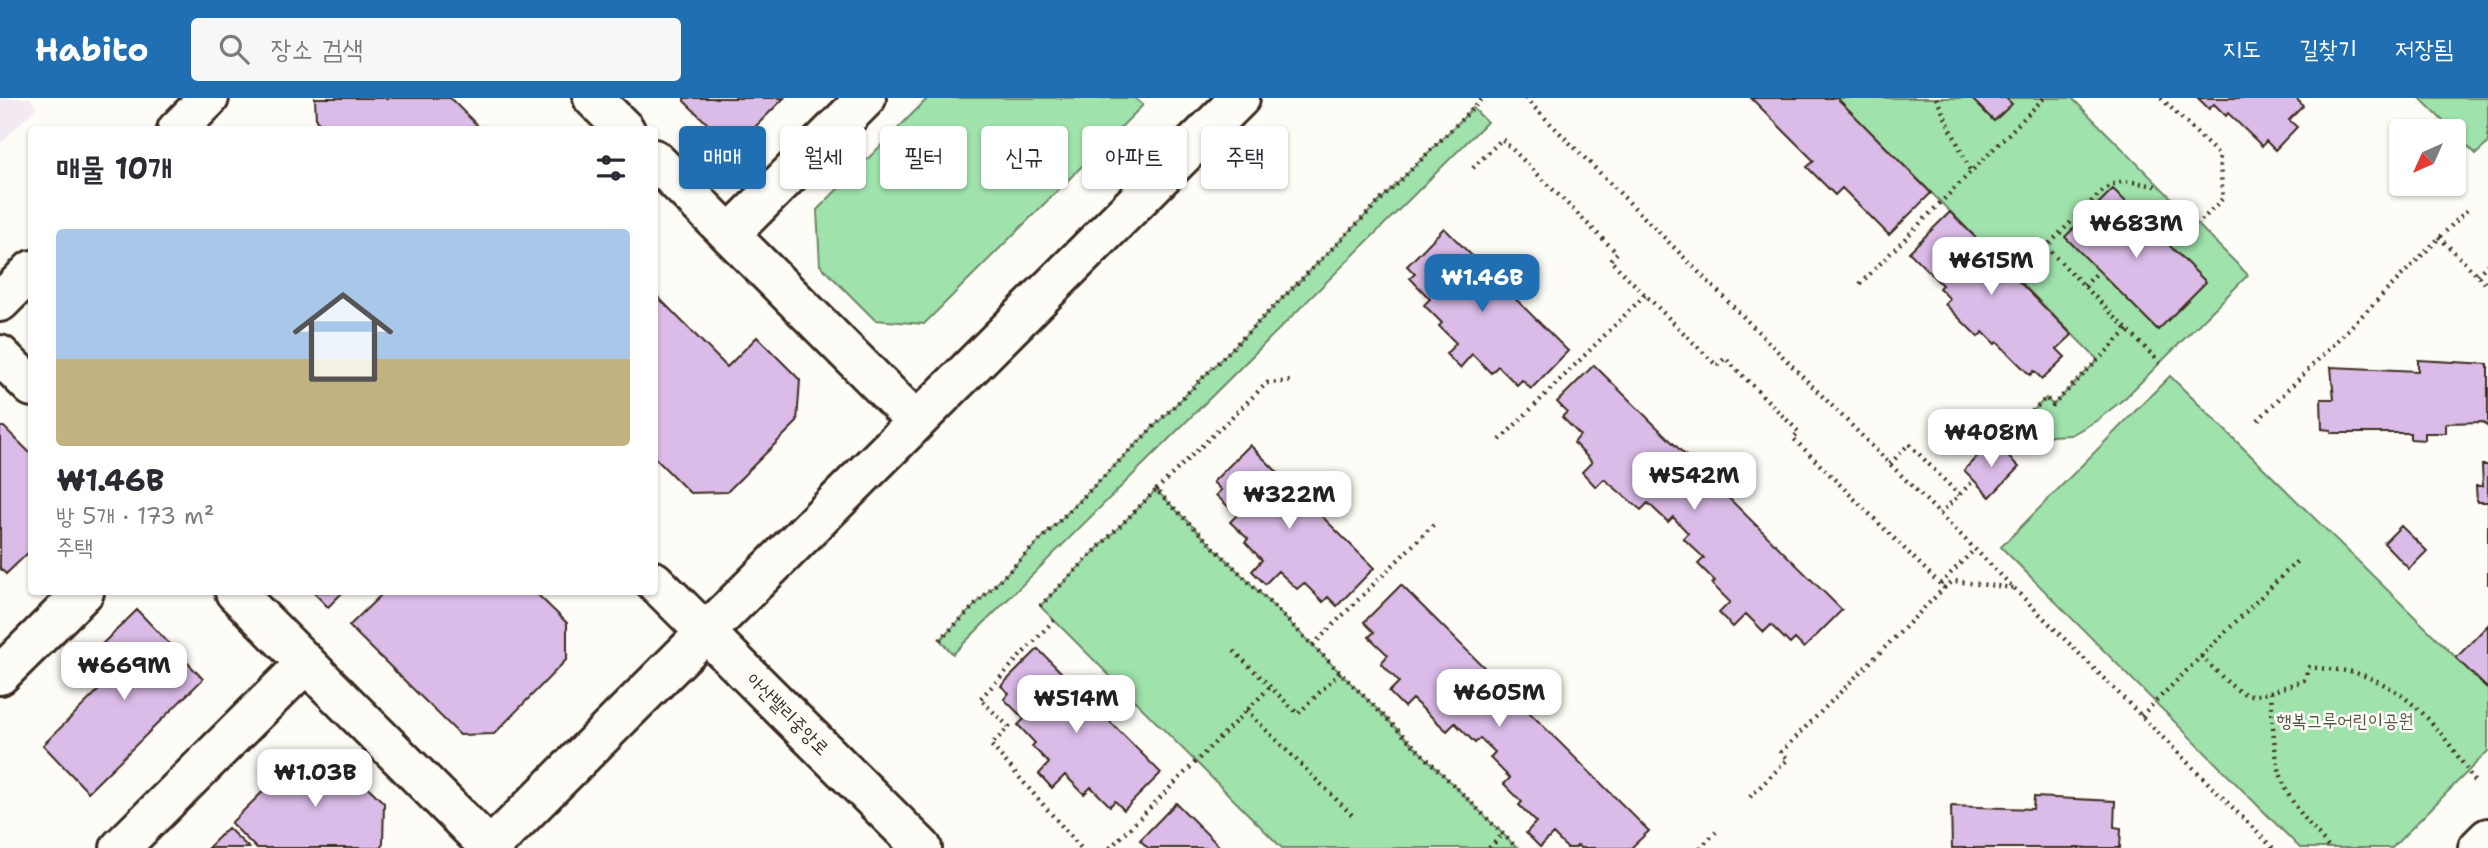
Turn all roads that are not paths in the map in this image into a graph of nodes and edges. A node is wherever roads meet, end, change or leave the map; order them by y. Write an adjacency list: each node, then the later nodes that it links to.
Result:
1 (593, 98): 4 (street)
2 (866, 98): 6 (street)
3 (1240, 98): 11 (street)
4 (621, 126)
5 (658, 163): 6 (street)
6 (730, 234): 11 (street)
7 (28, 274): 8 (street)
8 (0, 302)
9 (0, 355): 10 (street)
10 (28, 383)
11 (916, 421): 15 (street)
12 (658, 585): 15 (street, 아산밸리중앙로)
13 (81, 595): 17 (street)
14 (238, 595): 16 (street)
15 (706, 632): 20 (street); 21 (street, 아산밸리중앙로)
16 (306, 663): 19 (street); 20 (street)
17 (0, 675)
18 (2488, 838): 22 (street)
19 (120, 848)
20 (490, 848)
21 (922, 848)
22 (2478, 848)

